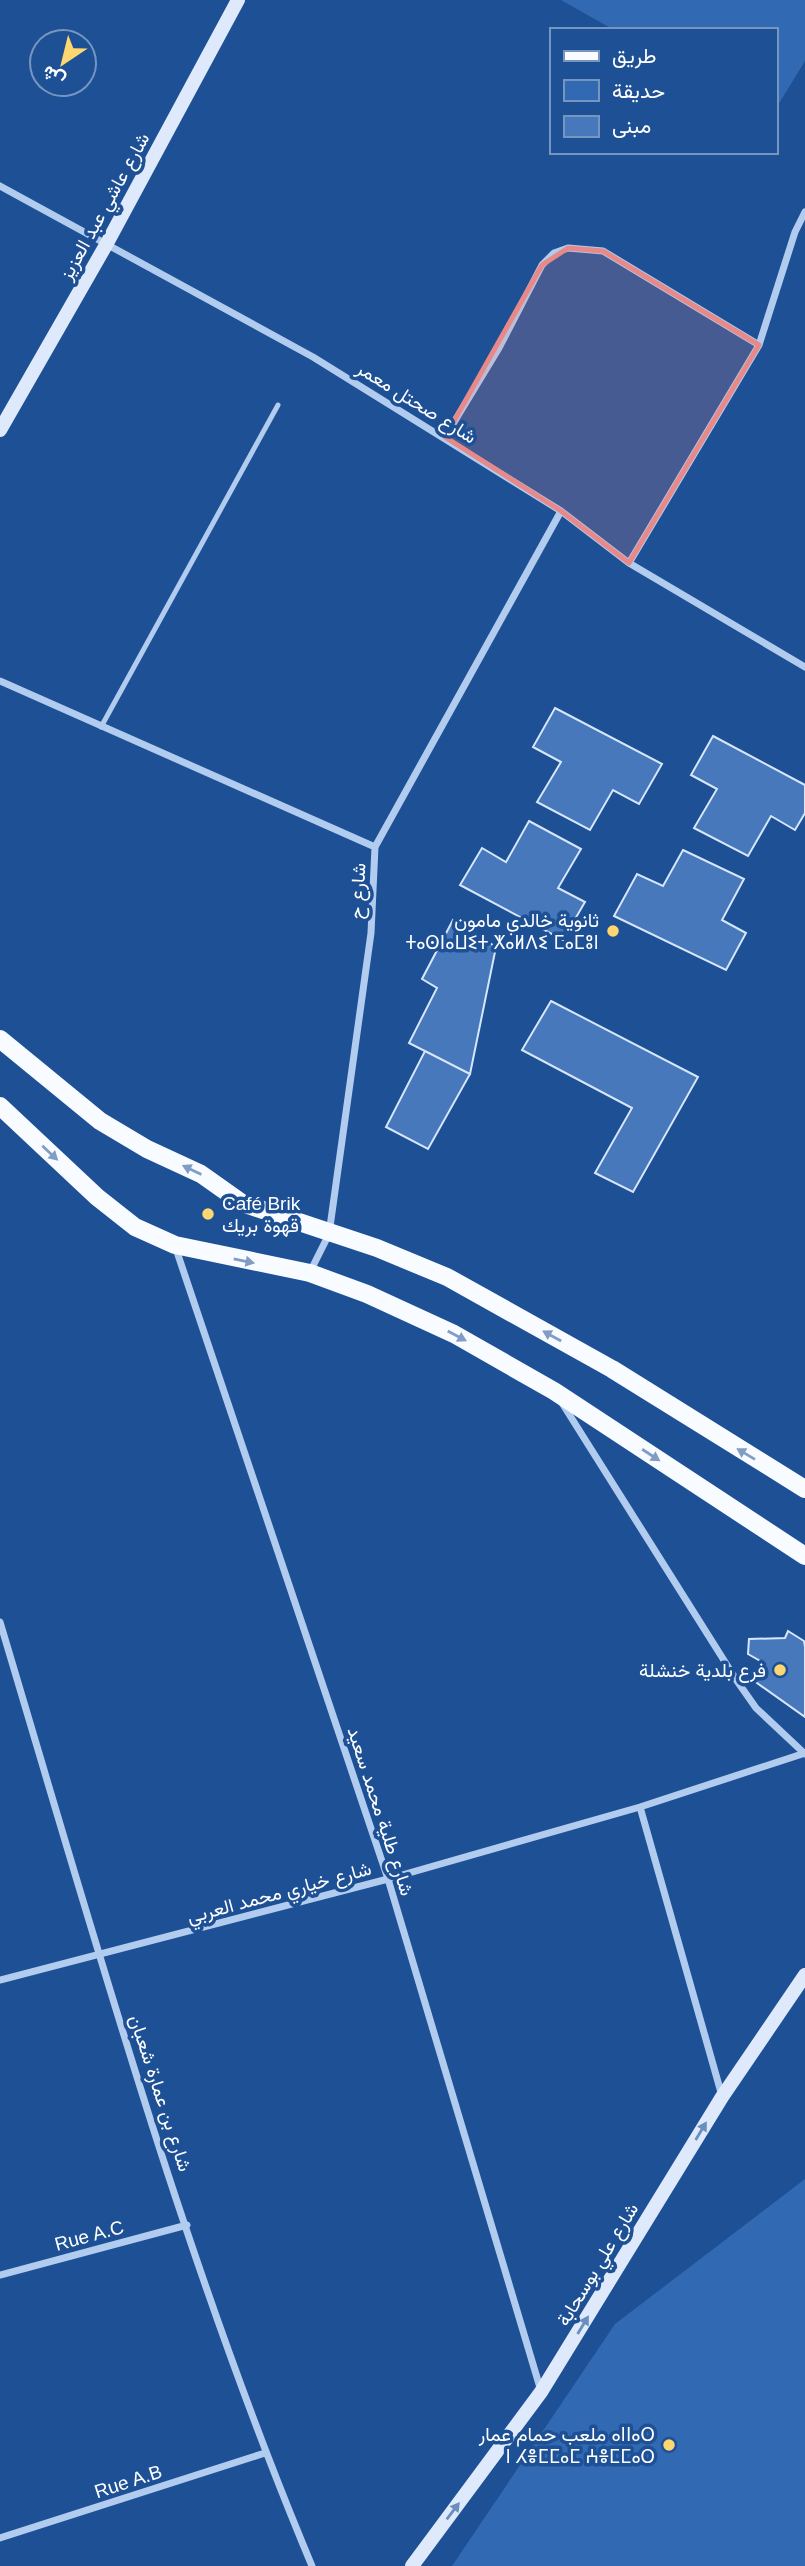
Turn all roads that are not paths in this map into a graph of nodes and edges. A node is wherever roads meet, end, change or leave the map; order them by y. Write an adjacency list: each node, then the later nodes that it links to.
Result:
1 (239, 0): 4 (main road, شارع عاشي عبد العزيز)
2 (0, 186): 4 (street, شارع صحتل معمر)
3 (805, 212): 5 (street)
4 (106, 245): 7 (main road, شارع عاشي عبد العزيز); 8 (street, شارع صحتل معمر)
5 (759, 345): 8 (street); 10 (street)
6 (278, 405): 13 (lane)
7 (0, 430)
8 (445, 437): 9 (street, شارع صحتل معمر)
9 (561, 510): 10 (street, شارع صحتل معمر); 14 (street, شارع ح)
10 (629, 563): 11 (street, شارع صحتل معمر)
11 (805, 667)
12 (0, 681): 13 (street)
13 (101, 727): 14 (street)
14 (375, 847): 17 (street, شارع ح)
15 (0, 1039): 17 (main road, one-way to 15)
16 (0, 1106): 18 (main road, one-way to 18)
17 (329, 1234): 19 (street, شارع ح); 21 (main road, one-way to 17)
18 (175, 1245): 19 (main road, one-way to 19); 26 (street, شارع طلية محمد سعيد)
19 (310, 1273): 20 (main road, one-way to 20)
20 (554, 1391): 22 (main road, one-way to 22); 24 (street)
21 (805, 1489)
22 (805, 1556)
23 (0, 1622): 27 (street, شارع بن عمارة شعبان)
24 (805, 1754): 25 (street, شارع خياري محمد العربي)
25 (640, 1807): 26 (street, شارع خياري محمد العربي); 30 (street)
26 (388, 1879): 27 (street, شارع خياري محمد العربي); 33 (street, شارع طلية محمد سعيد)
27 (100, 1956): 29 (street, شارع خياري محمد العربي); 31 (street, شارع بن عمارة شعبان)
28 (805, 1975): 30 (main road, شارع علي بوسحابة)
29 (0, 1980)
30 (722, 2096): 33 (main road, شارع علي بوسحابة, one-way to 30)
31 (187, 2225): 32 (street, Rue A.C); 34 (street, شارع بن عمارة شعبان)
32 (0, 2275)
33 (541, 2392): 37 (main road, شارع علي بوسحابة, one-way to 33)
34 (265, 2454): 35 (street, Rue A.B); 36 (street, شارع بن عمارة شعبان)
35 (0, 2538)
36 (312, 2566)
37 (412, 2566)

